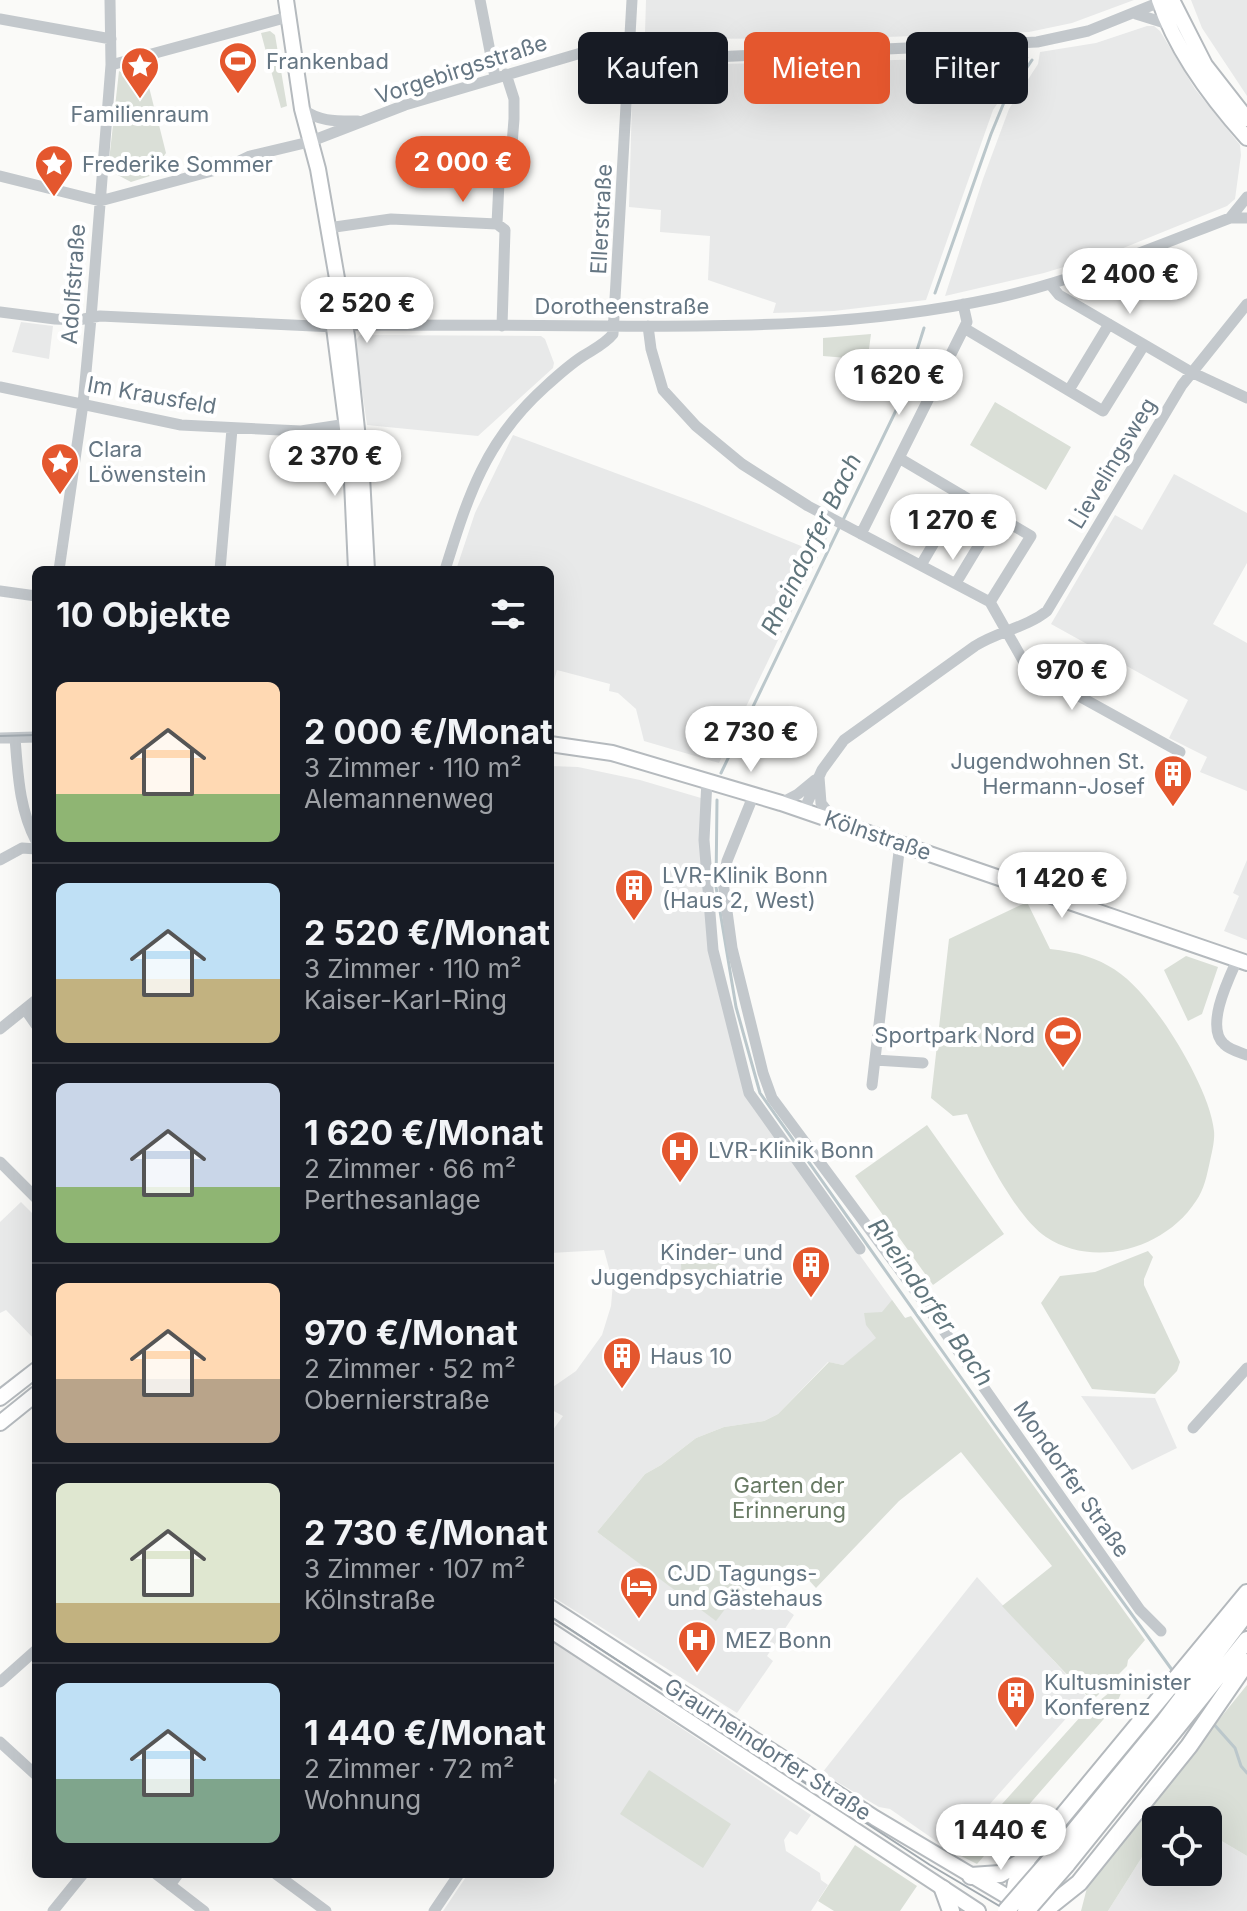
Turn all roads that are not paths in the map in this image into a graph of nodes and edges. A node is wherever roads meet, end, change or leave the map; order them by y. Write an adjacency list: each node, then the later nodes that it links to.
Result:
1 (110, 0): 11 (street, Adolfstraße)
2 (286, 0): 7 (main road)
3 (480, 0): 15 (street)
4 (632, 0): 10 (street, Ellerstraße)
5 (1164, 1): 6 (street, Vorgebirgsstraße); 9 (main road); 18 (main road)
6 (1135, 14): 9 (street); 13 (street, Vorgebirgsstraße)
7 (288, 17): 14 (street); 17 (main road)
8 (0, 19): 11 (street)
9 (1168, 24): 20 (main road)
10 (631, 32)
11 (111, 39): 14 (street, Adolfstraße)
12 (578, 54): 15 (street, Vorgebirgsstraße)
13 (728, 56)
14 (111, 65): 24 (street, Adolfstraße)
15 (501, 76): 19 (street, Vorgebirgsstraße); 27 (street)
16 (627, 104): 37 (street, Ellerstraße)
17 (302, 109): 19 (street); 21 (main road)
18 (1247, 119)
19 (366, 120): 21 (street, Vorgebirgsstraße)
20 (1247, 138)
21 (309, 142): 24 (street, Vorgebirgsstraße); 28 (main road); 35 (main road)
22 (0, 176): 24 (street, Vorgebirgsstraße)
23 (1247, 197): 25 (street, Dorotheenstraße)
24 (100, 201): 33 (street, Adolfstraße)
25 (1230, 218): 26 (street, Dorotheenstraße); 29 (street, Dorotheenstraße)
26 (1247, 218)
27 (497, 224): 28 (street); 36 (street)
28 (328, 228): 35 (main road)
29 (1050, 284): 30 (street, Dorotheenstraße); 34 (street)
30 (963, 304): 38 (street, Dorotheenstraße); 39 (street)
31 (1247, 304): 41 (street, Lievelingsweg)
32 (0, 312): 33 (street, Dorotheenstraße)
33 (91, 318): 35 (street, Dorotheenstraße); 45 (street, Adolfstraße)
34 (1109, 324): 40 (street); 43 (street)
35 (339, 326): 36 (street, Dorotheenstraße); 46 (main road); 56 (main road)
36 (502, 326): 37 (street, Dorotheenstraße)
37 (615, 326): 38 (street, Dorotheenstraße); 57 (street)
38 (648, 326): 51 (street)
39 (964, 328): 43 (street); 48 (street)
40 (1144, 345): 41 (street); 43 (street)
41 (1191, 372): 44 (street); 62 (street, Lievelingsweg)
42 (0, 387): 45 (street, Im Krausfeld)
43 (1069, 390)
44 (1247, 398)
45 (83, 404): 47 (street, Im Krausfeld); 53 (street, Adolfstraße)
46 (347, 424): 47 (street, Im Krausfeld); 55 (main road)
47 (232, 429): 54 (street)
48 (899, 458): 49 (street); 51 (street)
49 (962, 495): 50 (street); 52 (street)
50 (997, 515): 58 (street); 61 (street)
51 (861, 534): 52 (street)
52 (921, 565): 58 (street)
53 (60, 566)
54 (220, 566)
55 (356, 566)
56 (367, 566)
57 (446, 566)
58 (956, 583): 61 (street)
59 (0, 591): 60 (street)
60 (32, 595)
61 (990, 602): 62 (street)
62 (1007, 630): 67 (street); 68 (street, Lievelingsweg)
63 (32, 737): 65 (street)
64 (0, 738): 65 (street)
65 (15, 738): 74 (street)
66 (554, 745): 69 (main road, Kölnstraße)
67 (1180, 752)
68 (819, 777): 71 (street, Kölnstraße); 72 (street, Lievelingsweg); 73 (street)
69 (707, 780): 70 (main road, Kölnstraße); 89 (street)
70 (754, 794): 71 (main road, Kölnstraße); 99 (street, Mondorfer Straße)
71 (781, 803): 72 (main road, Kölnstraße)
72 (804, 810): 73 (main road, Kölnstraße)
73 (833, 819): 75 (main road, Kölnstraße)
74 (32, 832)
75 (900, 843): 78 (main road, Kölnstraße); 84 (street)
76 (32, 849): 77 (street)
77 (0, 860)
78 (1242, 962): 83 (street)
79 (32, 1003): 80 (street)
80 (25, 1009): 81 (street); 82 (street)
81 (32, 1019)
82 (0, 1029)
83 (1247, 1055)
84 (875, 1060): 85 (street); 86 (street)
85 (923, 1063)
86 (872, 1085)
87 (0, 1162): 88 (street)
88 (32, 1194)
89 (860, 1249)
90 (1247, 1368): 95 (street)
91 (32, 1373): 93 (main road)
92 (32, 1397): 94 (main road)
93 (0, 1398)
94 (0, 1423)
95 (1193, 1428)
96 (1247, 1593): 104 (highway)
97 (554, 1610): 109 (main road, Graurheindorfer Straße)
98 (1247, 1612): 104 (highway)
99 (1161, 1631)
100 (554, 1633): 117 (main road, Graurheindorfer Straße)
101 (1247, 1640): 104 (highway)
102 (32, 1654): 105 (street)
103 (1247, 1662): 104 (highway)
104 (1219, 1664): 108 (highway); 115 (highway); 118 (highway, bridge)
105 (0, 1682)
106 (0, 1742): 107 (street)
107 (32, 1771)
108 (1028, 1858): 109 (highway); 118 (highway)
109 (971, 1876): 118 (main road, Graurheindorfer Straße)
110 (80, 1878): 120 (street)
111 (161, 1878): 116 (street)
112 (175, 1878): 116 (street)
113 (281, 1878): 122 (street)
114 (456, 1878): 123 (street)
115 (1079, 1883): 119 (highway); 126 (highway)
116 (170, 1885): 121 (street)
117 (943, 1889): 124 (highway); 125 (main road, Graurheindorfer Straße)
118 (1018, 1909)
119 (1073, 1910)
120 (53, 1911)
121 (204, 1911)
122 (326, 1911)
123 (434, 1911)
124 (951, 1911)
125 (978, 1911)
126 (1037, 1911)

